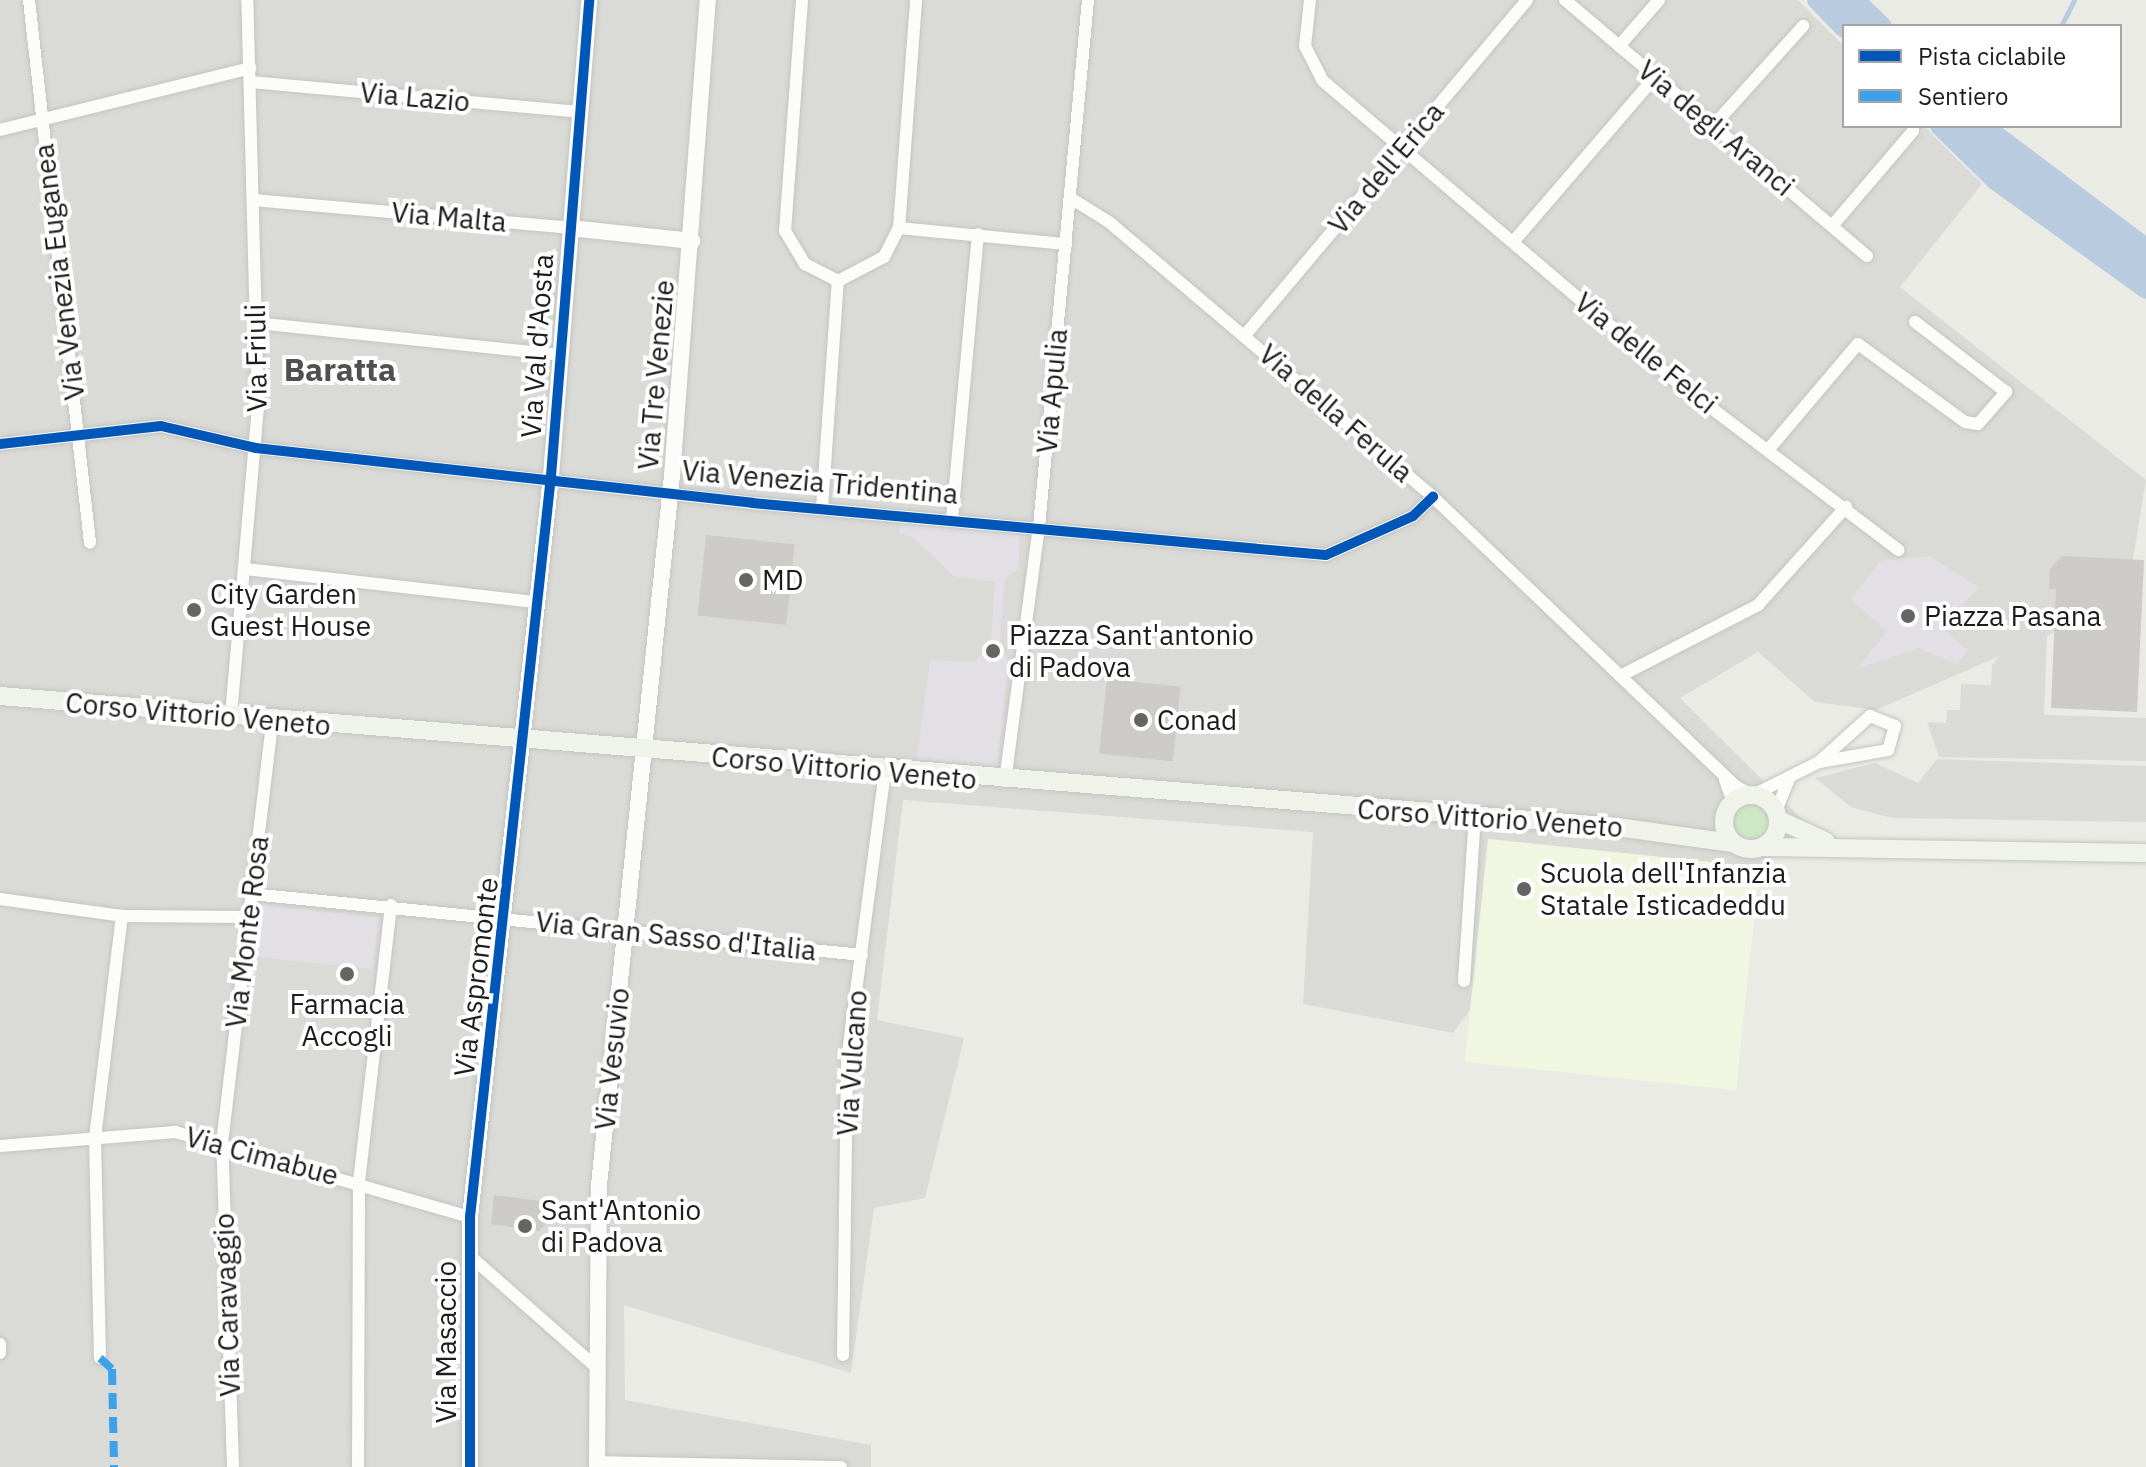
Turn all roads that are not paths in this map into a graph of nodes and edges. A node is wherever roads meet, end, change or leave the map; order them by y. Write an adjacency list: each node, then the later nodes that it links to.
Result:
1 (29, 0): 17 (street, Via Venezia Euganea)
2 (247, 0): 14 (street, Via Friuli)
3 (589, 0): 16 (street, Via Val d'Aosta)
4 (708, 0): 28 (street, Via Tre Venezie)
5 (802, 0): 32 (street)
6 (916, 0): 26 (street)
7 (1088, 0): 22 (street, Via Apulia)
8 (1310, 0): 21 (street, Via delle Felci)
9 (1527, 0): 21 (street, Via dell'Erica)
10 (1565, 0): 13 (street, Via degli Aranci)
11 (1659, 0): 13 (street)
12 (1803, 26): 18 (street)
13 (1619, 46): 15 (street, Via degli Aranci)
14 (250, 75): 16 (street, Via Lazio); 17 (street, Via Lazio); 23 (street, Via Friuli)
15 (1655, 77): 18 (street, Via degli Aranci); 29 (street)
16 (579, 112): 25 (street, Via Val d'Aosta)
17 (41, 120): 19 (street, Via Lazio); 37 (street, Via Venezia Euganea)
18 (1713, 126): 24 (street, Via degli Aranci)
19 (0, 130)
20 (1913, 131): 24 (street)
21 (1401, 149): 29 (street, Via delle Felci); 35 (street, Via dell'Erica)
22 (1072, 199): 30 (street, Via Apulia); 35 (street, Via della Ferula)
23 (253, 200): 25 (street, Via Malta); 34 (street, Via Friuli)
24 (1832, 226): 31 (street, Via degli Aranci)
25 (570, 228): 28 (street, Via Malta); 36 (street, Via Val d'Aosta)
26 (899, 228): 27 (street); 32 (street)
27 (978, 234): 30 (street); 46 (street)
28 (692, 241): 42 (street, Via Tre Venezie)
29 (1513, 242): 40 (street, Via delle Felci)
30 (1066, 244): 47 (street, Via Apulia)
31 (1867, 256)
32 (838, 281): 45 (street)
33 (1915, 322): 40 (street)
34 (256, 323): 36 (street); 39 (street, Via Friuli)
35 (1245, 335): 43 (street, Via della Ferula)
36 (558, 355): 41 (street, Via Val d'Aosta)
37 (78, 435): 38 (street, Via Venezia Tridentina); 39 (street, Via Venezia Tridentina); 48 (street, Via Venezia Euganea)
38 (0, 444)
39 (256, 448): 41 (street, Via Venezia Tridentina); 50 (street, Via Friuli)
40 (1768, 450): 44 (street, Via delle Felci)
41 (551, 476): 42 (street, Via Venezia Tridentina); 51 (street, Via Val d'Aosta)
42 (670, 492): 45 (street, Via Venezia Tridentina); 59 (street, Via Tre Venezie)
43 (1433, 497): 47 (street, Via Venezia Tridentina); 52 (street, Via della Ferula)
44 (1846, 507): 49 (street, Via delle Felci); 52 (street)
45 (822, 508): 46 (street, Via Venezia Tridentina)
46 (952, 519): 47 (street, Via Venezia Tridentina)
47 (1039, 527): 64 (street, Via Apulia)
48 (90, 543)
49 (1898, 550)
50 (245, 569): 51 (street); 54 (street, Via Friuli)
51 (535, 602): 57 (street, Via Val d'Aosta)
52 (1622, 675): 63 (street, Via della Ferula)
53 (0, 696): 54 (main road, Corso Vittorio Veneto)
54 (231, 715): 55 (main road, Corso Vittorio Veneto)
55 (272, 721): 57 (main road, Corso Vittorio Veneto); 75 (street, Via Monte Rosa)
56 (1859, 729): 58 (street); 58 (street); 60 (street)
57 (525, 742): 59 (main road, Corso Vittorio Veneto); 80 (street, Via Aspromonte)
58 (1869, 751): 60 (street)
59 (643, 752): 61 (main road, Corso Vittorio Veneto); 81 (street, Via Vesuvio)
60 (1819, 762): 62 (street)
61 (885, 772): 64 (main road, Corso Vittorio Veneto); 82 (street, Via Vulcano)
62 (1791, 775): 65 (street); 67 (street)
63 (1724, 777): 65 (street, Via della Ferula); 66 (street, Via della Ferula)
64 (1005, 781): 68 (main road, Corso Vittorio Veneto)
65 (1753, 795): 66 (main road); 67 (main road)
66 (1733, 802): 69 (main road)
67 (1777, 816): 72 (main road); 73 (main road)
68 (1475, 817): 70 (main road, Corso Vittorio Veneto); 83 (street)
69 (1724, 819): 70 (main road, Corso Vittorio Veneto); 71 (main road)
70 (1689, 833): 71 (main road, Corso Vittorio Veneto)
71 (1733, 843): 72 (main road)
72 (1763, 847): 73 (main road)
73 (1855, 847): 74 (main road)
74 (2146, 853)
75 (251, 894): 77 (street, Via Gran Sasso d'Italia); 79 (street, Via Monte Rosa)
76 (0, 899): 78 (street)
77 (391, 905): 80 (street, Via Gran Sasso d'Italia); 87 (street)
78 (122, 916): 79 (street); 84 (street)
79 (247, 917): 85 (street, Via Monte Rosa)
80 (508, 918): 81 (street, Via Gran Sasso d'Italia); 88 (street, Via Aspromonte)
81 (625, 931): 82 (street, Via Gran Sasso d'Italia); 94 (street, Via Vesuvio)
82 (862, 955): 92 (street, Via Vulcano)
83 (1464, 981)
84 (95, 1138): 85 (street, Via Cimabue); 86 (street, Via Cimabue); 93 (street)
85 (222, 1143): 87 (street, Via Cimabue); 97 (street, Via Caravaggio)
86 (0, 1146)
87 (359, 1182): 88 (street, Via Cimabue); 98 (street)
88 (470, 1217): 89 (street, Via Masaccio)
89 (470, 1256): 94 (street); 99 (street, Via Masaccio)
90 (0, 1344): 91 (street)
91 (0, 1353)
92 (843, 1355)
93 (100, 1358)
94 (596, 1367): 95 (street, Via Vesuvio)
95 (597, 1465): 96 (street)
96 (841, 1465)
97 (233, 1467)
98 (358, 1467)
99 (470, 1467)

